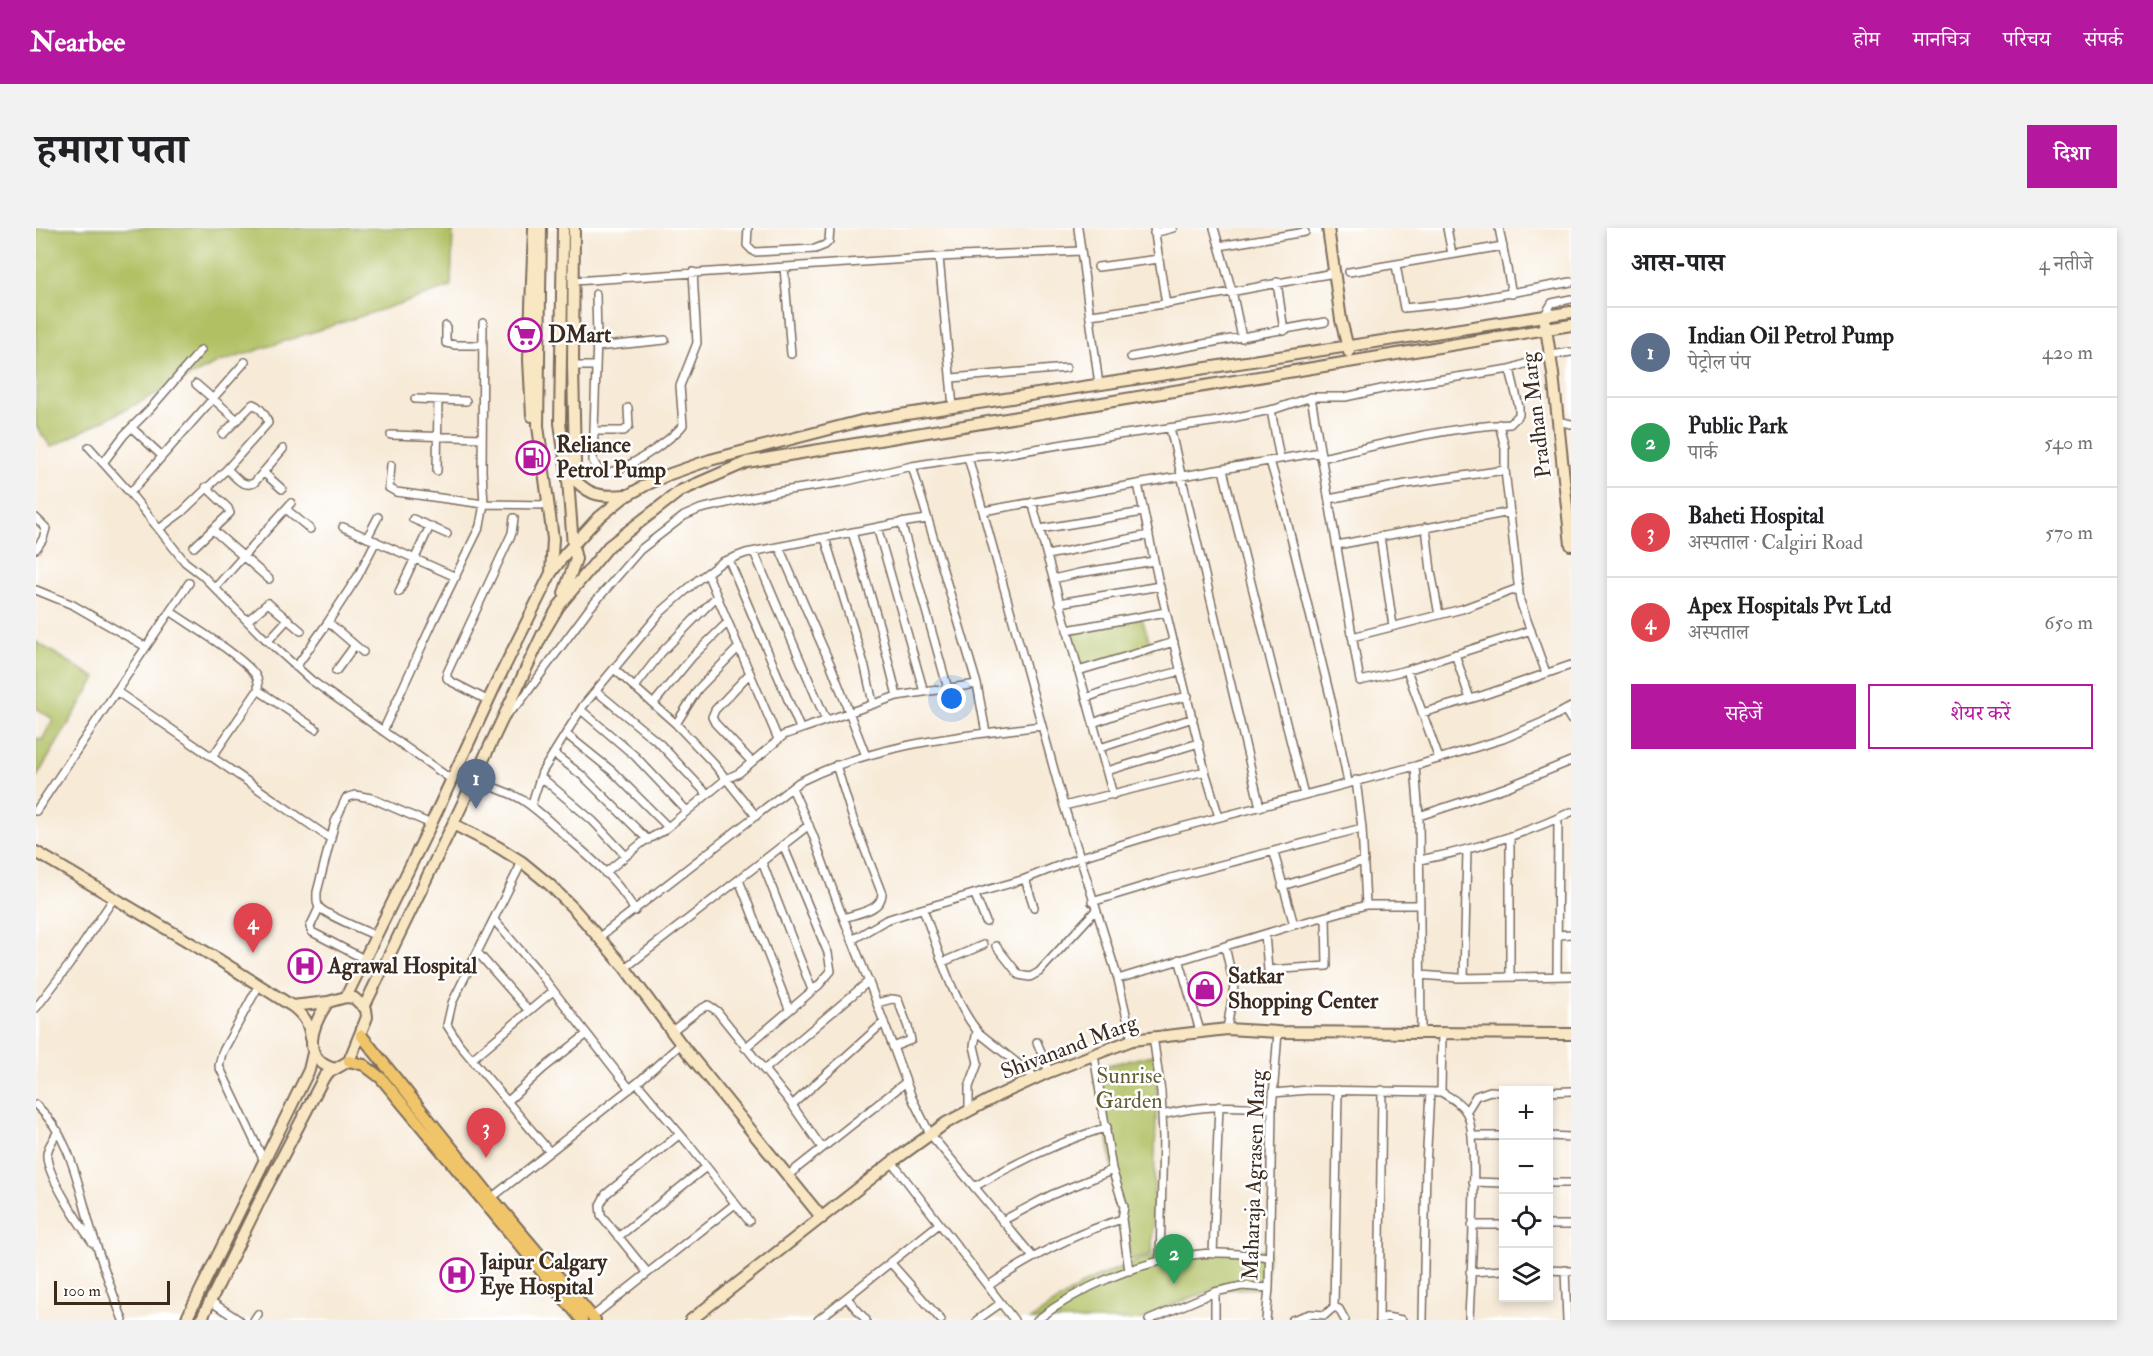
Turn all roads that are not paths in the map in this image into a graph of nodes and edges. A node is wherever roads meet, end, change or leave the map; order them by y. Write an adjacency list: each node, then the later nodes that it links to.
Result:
1 (534, 228): 84 (main road)
2 (540, 228): 76 (main road)
3 (563, 228): 73 (main road)
4 (574, 228): 27 (main road)
5 (748, 228): 6 (street)
6 (830, 228)
7 (1078, 228): 17 (street)
8 (1173, 228): 13 (street)
9 (1214, 228): 15 (street)
10 (1328, 228): 26 (main road)
11 (1447, 228): 18 (street)
12 (1499, 228): 16 (street)
13 (1154, 230): 20 (street)
14 (1305, 232): 15 (street)
15 (1219, 246): 30 (street)
16 (1503, 246): 18 (street); 32 (street)
17 (1081, 250): 19 (street); 36 (street)
18 (1452, 254): 21 (street)
19 (939, 257): 22 (street); 60 (street)
20 (1159, 259): 23 (street); 34 (street)
21 (1396, 264): 25 (street); 32 (street)
22 (784, 267): 24 (street); 51 (street)
23 (1098, 267)
24 (693, 272): 27 (street); 79 (street)
25 (1349, 272)
26 (1334, 273): 28 (street); 48 (main road)
27 (574, 280): 56 (main road)
28 (1277, 282): 30 (street); 43 (street)
29 (1571, 282): 32 (street)
30 (1232, 291): 34 (street); 44 (street)
31 (596, 294): 47 (street)
32 (1512, 294)
33 (1571, 299): 37 (street)
34 (1166, 304): 36 (street)
35 (1571, 312): 37 (main road)
36 (1090, 315): 62 (street)
37 (1544, 316): 42 (main road, Pradhan Marg); 48 (main road)
38 (1325, 322): 43 (street)
39 (483, 323): 46 (street)
40 (1571, 325): 42 (main road)
41 (446, 326): 46 (street)
42 (1546, 329): 52 (main road, Pradhan Marg); 54 (main road)
43 (1284, 330): 44 (street)
44 (1242, 338): 53 (street)
45 (665, 340): 47 (street)
46 (483, 345): 83 (street)
47 (596, 347): 57 (street)
48 (1347, 347): 54 (main road); 62 (main road)
49 (201, 351): 77 (street)
50 (1571, 352): 52 (street)
51 (791, 354)
52 (1550, 355): 59 (street); 72 (main road, Pradhan Marg)
53 (1131, 357)
54 (1352, 361): 146 (main road)
55 (245, 362): 65 (street)
56 (573, 366): 57 (street); 96 (main road)
57 (595, 366): 79 (street)
58 (1066, 368): 60 (street)
59 (1510, 369): 63 (street); 74 (street)
60 (952, 378): 68 (street)
61 (196, 384): 65 (street)
62 (1099, 385): 68 (main road)
63 (1311, 397): 70 (street); 87 (street)
64 (415, 399): 66 (street)
65 (213, 400): 71 (street); 88 (street)
66 (438, 400): 67 (street); 82 (street)
67 (466, 401)
68 (953, 407): 106 (main road)
69 (628, 408): 79 (street)
70 (1271, 410): 78 (street); 90 (street)
71 (236, 419): 80 (street); 95 (street)
72 (1557, 421): 75 (street); 137 (main road, Pradhan Marg)
73 (560, 423): 76 (main road); 96 (main road)
74 (1499, 424): 87 (street); 98 (street)
75 (1571, 424)
76 (538, 426): 84 (main road)
77 (132, 428): 88 (street); 92 (street)
78 (1170, 428): 89 (street); 101 (street)
79 (595, 431)
80 (223, 434)
81 (391, 435): 82 (street)
82 (438, 436): 83 (street); 99 (street)
83 (482, 438): 109 (street)
84 (539, 439): 110 (main road)
85 (89, 447): 92 (street)
86 (283, 449): 100 (street)
87 (1321, 455): 90 (street); 107 (street)
88 (162, 456): 105 (street)
89 (968, 457): 94 (street); 111 (street)
90 (1280, 459): 91 (street)
91 (1270, 461): 97 (street); 239 (street)
92 (103, 463): 105 (street)
93 (391, 465): 109 (street)
94 (912, 466): 118 (street); 211 (street)
95 (227, 469): 100 (street); 103 (street)
96 (566, 469): 106 (main road); 141 (main road)
97 (1223, 470): 101 (street); 243 (street)
98 (1505, 470): 107 (street); 113 (street)
99 (437, 471)
100 (263, 472): 104 (street)
101 (1181, 477): 102 (street); 246 (street)
102 (1138, 484): 108 (street); 112 (street)
103 (206, 488): 124 (street); 127 (street)
104 (282, 489)
105 (130, 493): 124 (street)
106 (629, 495): 141 (main road)
107 (1329, 499): 136 (street)
108 (1032, 502): 111 (street); 126 (street)
109 (484, 504): 110 (street); 152 (street)
110 (548, 505): 134 (main road)
111 (983, 511): 216 (street)
112 (1143, 512): 126 (street); 130 (street)
113 (1510, 513): 123 (street); 158 (street)
114 (378, 517): 133 (street)
115 (36, 518): 140 (street)
116 (514, 518): 203 (street)
117 (413, 519): 121 (street)
118 (927, 519): 119 (street); 192 (street)
119 (901, 522): 122 (street); 194 (street)
120 (343, 526): 133 (street)
121 (430, 526): 129 (street); 145 (street)
122 (877, 527): 128 (street); 198 (street)
123 (1426, 527): 131 (street); 166 (street)
124 (159, 529): 157 (street)
125 (310, 529): 144 (street)
126 (1040, 529): 143 (street)
127 (213, 530): 138 (street); 144 (street)
128 (852, 532): 132 (street); 199 (street)
129 (447, 534)
130 (1149, 535): 143 (street); 149 (street)
131 (1380, 536): 136 (street); 171 (street)
132 (825, 537): 139 (street); 205 (street)
133 (368, 538): 135 (street)
134 (553, 539): 141 (main road); 150 (main road)
135 (376, 541): 145 (street); 169 (street)
136 (1337, 545): 175 (street)
137 (1571, 545)
138 (194, 547)
139 (779, 547): 142 (street); 208 (street)
140 (36, 549)
141 (569, 550): 147 (main road); 150 (main road)
142 (754, 552): 148 (street); 212 (street)
143 (1047, 555): 154 (street)
144 (243, 556): 153 (street); 157 (street)
145 (414, 558): 152 (street); 160 (street)
146 (598, 558): 147 (main road); 163 (main road)
147 (576, 559): 163 (main road)
148 (729, 560): 151 (street); 217 (street)
149 (1154, 561): 154 (street); 156 (street)
150 (551, 573): 203 (main road)
151 (707, 573): 161 (street); 185 (street)
152 (456, 577): 219 (street)
153 (269, 579)
154 (1053, 579): 162 (street)
155 (189, 583): 164 (street)
156 (1160, 586): 162 (street); 165 (street)
157 (214, 588): 168 (street)
158 (1519, 588): 166 (street); 173 (street)
159 (36, 590): 179 (street)
160 (399, 592)
161 (717, 596): 170 (street); 193 (street)
162 (1059, 603): 172 (street)
163 (559, 606): 211 (main road)
164 (170, 611): 179 (street); 195 (street)
165 (1167, 612): 172 (street); 177 (street)
166 (1439, 615): 171 (street)
167 (288, 619): 168 (street); 174 (street); 176 (street)
168 (247, 621): 176 (street)
169 (328, 622): 178 (street); 184 (street)
170 (728, 622): 180 (street); 204 (street)
171 (1393, 626): 175 (street)
172 (1067, 630): 188 (street)
173 (1531, 630): 182 (street); 191 (street)
174 (301, 631)
175 (1352, 637): 186 (street)
176 (268, 641): 184 (street)
177 (1174, 642): 188 (street); 189 (street)
178 (355, 645): 181 (street); 187 (street)
179 (146, 647): 196 (street)
180 (739, 647): 190 (street); 215 (street)
181 (363, 652)
182 (1455, 654): 186 (street); 202 (street)
183 (1571, 665): 191 (street)
184 (296, 667): 219 (street)
185 (614, 669): 193 (street); 197 (street)
186 (1407, 670): 209 (street)
187 (336, 671)
188 (1078, 671): 201 (street)
189 (1181, 671): 200 (street); 201 (street)
190 (750, 673): 222 (street); 230 (street)
191 (1546, 673): 202 (street)
192 (977, 684): 194 (street); 220 (street)
193 (635, 687): 204 (street)
194 (948, 689): 198 (street)
195 (258, 690): 218 (street); 226 (street)
196 (116, 691): 226 (street); 247 (street)
197 (596, 691): 207 (street); 241 (street)
198 (924, 692): 199 (street)
199 (897, 696): 205 (street)
200 (1188, 696): 210 (street); 214 (street)
201 (1086, 698): 214 (street)
202 (1470, 699): 209 (street)
203 (489, 701): 238 (main road)
204 (654, 703): 215 (street)
205 (873, 703): 208 (street)
206 (1568, 708): 213 (street); 228 (street)
207 (581, 710): 221 (street); 248 (street)
208 (850, 713): 212 (street); 227 (street)
209 (1422, 713): 228 (street)
210 (1193, 718): 223 (street); 224 (street)
211 (501, 719): 236 (main road)
212 (826, 720): 217 (street)
213 (1571, 720)
214 (1093, 723): 224 (street)
215 (676, 724): 237 (street)
216 (1042, 726): 220 (street); 245 (street)
217 (800, 728): 222 (street)
218 (316, 729)
219 (383, 730): 238 (street)
220 (986, 733): 227 (street)
221 (566, 734): 225 (street); 257 (street)
222 (778, 739): 230 (street)
223 (1199, 743): 233 (street); 234 (street)
224 (1100, 748): 233 (street)
225 (554, 754): 235 (street); 261 (street)
226 (213, 756): 260 (street)
227 (866, 756): 231 (street)
228 (1439, 759): 232 (street)
229 (1571, 761): 251 (street)
230 (752, 762): 237 (street)
231 (836, 765): 240 (street); 287 (street)
232 (1415, 766): 239 (street); 251 (street)
233 (1107, 771): 242 (street)
234 (1205, 771): 242 (street); 252 (street)
235 (541, 777): 244 (street); 266 (street)
236 (474, 778): 244 (street); 255 (main road)
237 (726, 779): 241 (street); 250 (street)
238 (452, 780): 254 (main road)
239 (1352, 781): 243 (street); 258 (street)
240 (792, 788): 250 (street); 256 (street)
241 (707, 794): 248 (street)
242 (1113, 795): 245 (street)
243 (1304, 795): 246 (street)
244 (531, 806): 272 (street)
245 (1064, 806): 267 (street)
246 (1260, 807): 252 (street)
247 (36, 811)
248 (687, 811): 257 (street)
249 (1571, 812): 253 (street)
250 (756, 816): 285 (street)
251 (1419, 816): 268 (street)
252 (1219, 817): 267 (street)
253 (1558, 818): 259 (street); 293 (street)
254 (431, 824): 260 (street); 294 (main road)
255 (453, 824): 270 (main road); 319 (main road)
256 (809, 825): 262 (street); 287 (street)
257 (668, 827): 261 (street)
258 (1362, 828): 265 (street); 269 (street)
259 (1510, 836): 263 (street); 308 (street)
260 (331, 839): 282 (street)
261 (648, 840): 266 (street)
262 (783, 845): 271 (street); 313 (street)
263 (1467, 850): 268 (street); 309 (street)
264 (36, 852): 277 (main road)
265 (1274, 853): 275 (street); 278 (street)
266 (626, 856): 272 (street)
267 (1081, 857): 273 (street); 278 (street)
268 (1420, 860): 280 (street)
269 (1364, 861): 275 (street); 279 (street)
270 (522, 862): 288 (street); 295 (main road)
271 (762, 862): 274 (street); 313 (street)
272 (605, 873): 285 (street)
273 (1024, 879): 276 (street); 281 (street)
274 (740, 880): 304 (street); 321 (street)
275 (1282, 886): 290 (street)
276 (975, 894): 283 (street); 289 (street)
277 (114, 898): 312 (main road); 320 (street)
278 (1092, 902): 284 (street)
279 (1366, 905): 280 (street); 286 (street)
280 (1420, 905): 305 (street)
281 (1034, 907)
282 (319, 908): 294 (street); 301 (street)
283 (923, 909): 296 (street); 303 (street)
284 (1096, 910): 298 (street); 310 (street)
285 (635, 911): 295 (street)
286 (1326, 917): 290 (street); 291 (street)
287 (844, 918): 296 (street)
288 (494, 920): 300 (street); 314 (street)
289 (986, 922)
290 (1294, 925): 291 (street)
291 (1265, 934): 299 (street)
292 (1571, 934): 293 (street)
293 (1558, 935): 306 (street)
294 (376, 936): 301 (main road)
295 (598, 938): 304 (main road)
296 (852, 940): 311 (street)
297 (983, 945): 303 (street)
298 (996, 946)
299 (1225, 946): 302 (street); 324 (street)
300 (478, 953): 322 (street); 343 (street)
301 (364, 959): 315 (main road)
302 (1179, 959): 310 (street); 327 (street)
303 (943, 962): 326 (street)
304 (625, 968): 325 (main road)
305 (1420, 975): 309 (street); 329 (street)
306 (1557, 976): 307 (street); 308 (street)
307 (1571, 976)
308 (1510, 977): 309 (street)
309 (1464, 978)
310 (1118, 980): 336 (street)
311 (869, 981): 317 (street); 346 (street)
312 (260, 985): 318 (main road); 378 (street)
313 (812, 990): 321 (street)
314 (554, 991): 322 (street); 331 (street)
315 (346, 997): 316 (main road); 319 (main road)
316 (328, 1002): 318 (main road); 335 (main road)
317 (877, 1003): 323 (street); 339 (street)
318 (292, 1006): 335 (main road)
319 (364, 1007): 333 (main road)
320 (36, 1008)
321 (789, 1009): 340 (street)
322 (529, 1011): 343 (street)
323 (884, 1022): 339 (street); 362 (street)
324 (1227, 1029): 327 (main road, Shivanand Marg); 328 (main road, Shivanand Marg)
325 (672, 1031): 338 (main road); 340 (street)
326 (977, 1031): 348 (street); 365 (street)
327 (1200, 1031): 334 (main road, Shivanand Marg)
328 (1278, 1032): 329 (main road, Shivanand Marg); 359 (street, Maharaja Agrasen Marg)
329 (1421, 1033): 330 (main road, Shivanand Marg)
330 (1442, 1033): 332 (main road, Shivanand Marg); 356 (street)
331 (587, 1034): 351 (street); 360 (street)
332 (1571, 1034)
333 (361, 1035): 344 (main road); 388 (main road)
334 (1153, 1036): 336 (main road, Shivanand Marg); 367 (street)
335 (312, 1038): 341 (main road)
336 (1132, 1040): 342 (main road, Shivanand Marg)
337 (1037, 1042): 347 (street)
338 (681, 1044): 350 (street); 382 (main road)
339 (893, 1047): 349 (street)
340 (745, 1048): 346 (street)
341 (314, 1053): 345 (main road); 378 (main road)
342 (1094, 1054): 347 (main road, Shivanand Marg); 368 (street)
343 (472, 1059): 360 (street)
344 (349, 1061): 345 (main road); 388 (main road)
345 (335, 1069): 416 (main road)
346 (764, 1070): 362 (street)
347 (1049, 1072): 348 (main road, Shivanand Marg)
348 (1036, 1078): 365 (main road, Shivanand Marg)
349 (906, 1082): 371 (street); 376 (street)
350 (637, 1083): 351 (street); 370 (street)
351 (630, 1089): 377 (street)
352 (1338, 1090): 353 (street); 359 (street); 418 (street)
353 (1382, 1090): 355 (street); 436 (street)
354 (1571, 1091): 358 (street)
355 (1430, 1092): 356 (street); 438 (street)
356 (1441, 1092): 366 (street)
357 (1499, 1092): 366 (street)
358 (1553, 1092)
359 (1273, 1093): 364 (street, Maharaja Agrasen Marg)
360 (508, 1101): 377 (street)
361 (36, 1105): 369 (street)
362 (792, 1105): 376 (street)
363 (1220, 1106): 364 (street); 367 (street); 401 (street)
364 (1272, 1109): 403 (street, Maharaja Agrasen Marg)
365 (969, 1111): 371 (main road, Shivanand Marg)
366 (1466, 1112): 372 (street)
367 (1162, 1115): 404 (street)
368 (1107, 1127): 381 (street); 387 (street)
369 (58, 1131): 400 (street); 400 (street)
370 (680, 1134): 380 (street); 399 (street)
371 (930, 1134): 379 (main road, Shivanand Marg); 387 (street)
372 (1472, 1136): 373 (street); 383 (street)
373 (1499, 1136)
374 (1553, 1136): 375 (street)
375 (1571, 1137)
376 (822, 1148): 382 (street)
377 (549, 1151): 388 (street)
378 (264, 1161): 421 (main road)
379 (892, 1162): 390 (main road, Shivanand Marg); 394 (street)
380 (706, 1167): 389 (street); 399 (street)
381 (1112, 1169): 391 (street); 393 (street)
382 (787, 1176): 390 (main road)
383 (1473, 1182): 384 (street); 395 (street)
384 (1499, 1183)
385 (1553, 1183): 386 (street)
386 (1571, 1183)
387 (974, 1187): 393 (street)
388 (488, 1200): 419 (main road)
389 (735, 1204): 392 (street); 410 (street)
390 (822, 1218): 424 (main road, Shivanand Marg)
391 (1122, 1219): 402 (street); 408 (street)
392 (749, 1221)
393 (1002, 1221): 402 (street)
394 (939, 1224): 405 (street); 412 (street)
395 (1472, 1225): 396 (street); 411 (street)
396 (1499, 1225)
397 (1553, 1225): 398 (street)
398 (1571, 1225)
399 (618, 1237): 410 (street)
400 (99, 1250): 420 (street)
401 (1213, 1254): 403 (street); 404 (street)
402 (1033, 1257): 412 (street)
403 (1269, 1257): 413 (street, Maharaja Agrasen Marg)
404 (1160, 1261): 408 (street)
405 (891, 1262): 415 (street); 427 (street)
406 (1499, 1270): 411 (street)
407 (1553, 1270): 409 (street)
408 (1129, 1271): 430 (street)
409 (1568, 1271): 440 (street)
410 (647, 1272): 419 (street)
411 (1470, 1272): 439 (street)
412 (988, 1286): 417 (street)
413 (1269, 1288): 414 (street); 433 (street, Maharaja Agrasen Marg)
414 (1215, 1292): 431 (street); 432 (street)
415 (847, 1298): 425 (street); 426 (street)
416 (210, 1301): 422 (main road); 423 (street)
417 (1001, 1303): 428 (street); 429 (street)
418 (1334, 1307): 434 (street); 435 (street)
419 (590, 1319)
420 (123, 1320)
421 (186, 1320)
422 (201, 1320)
423 (239, 1320)
424 (691, 1320)
425 (818, 1320)
426 (866, 1320)
427 (941, 1320)
428 (977, 1320)
429 (1014, 1320)
430 (1037, 1320)
431 (1149, 1320)
432 (1215, 1320)
433 (1266, 1320)
434 (1292, 1320)
435 (1345, 1320)
436 (1379, 1320): 437 (street)
437 (1402, 1320)
438 (1423, 1320)
439 (1469, 1320)
440 (1567, 1320)

